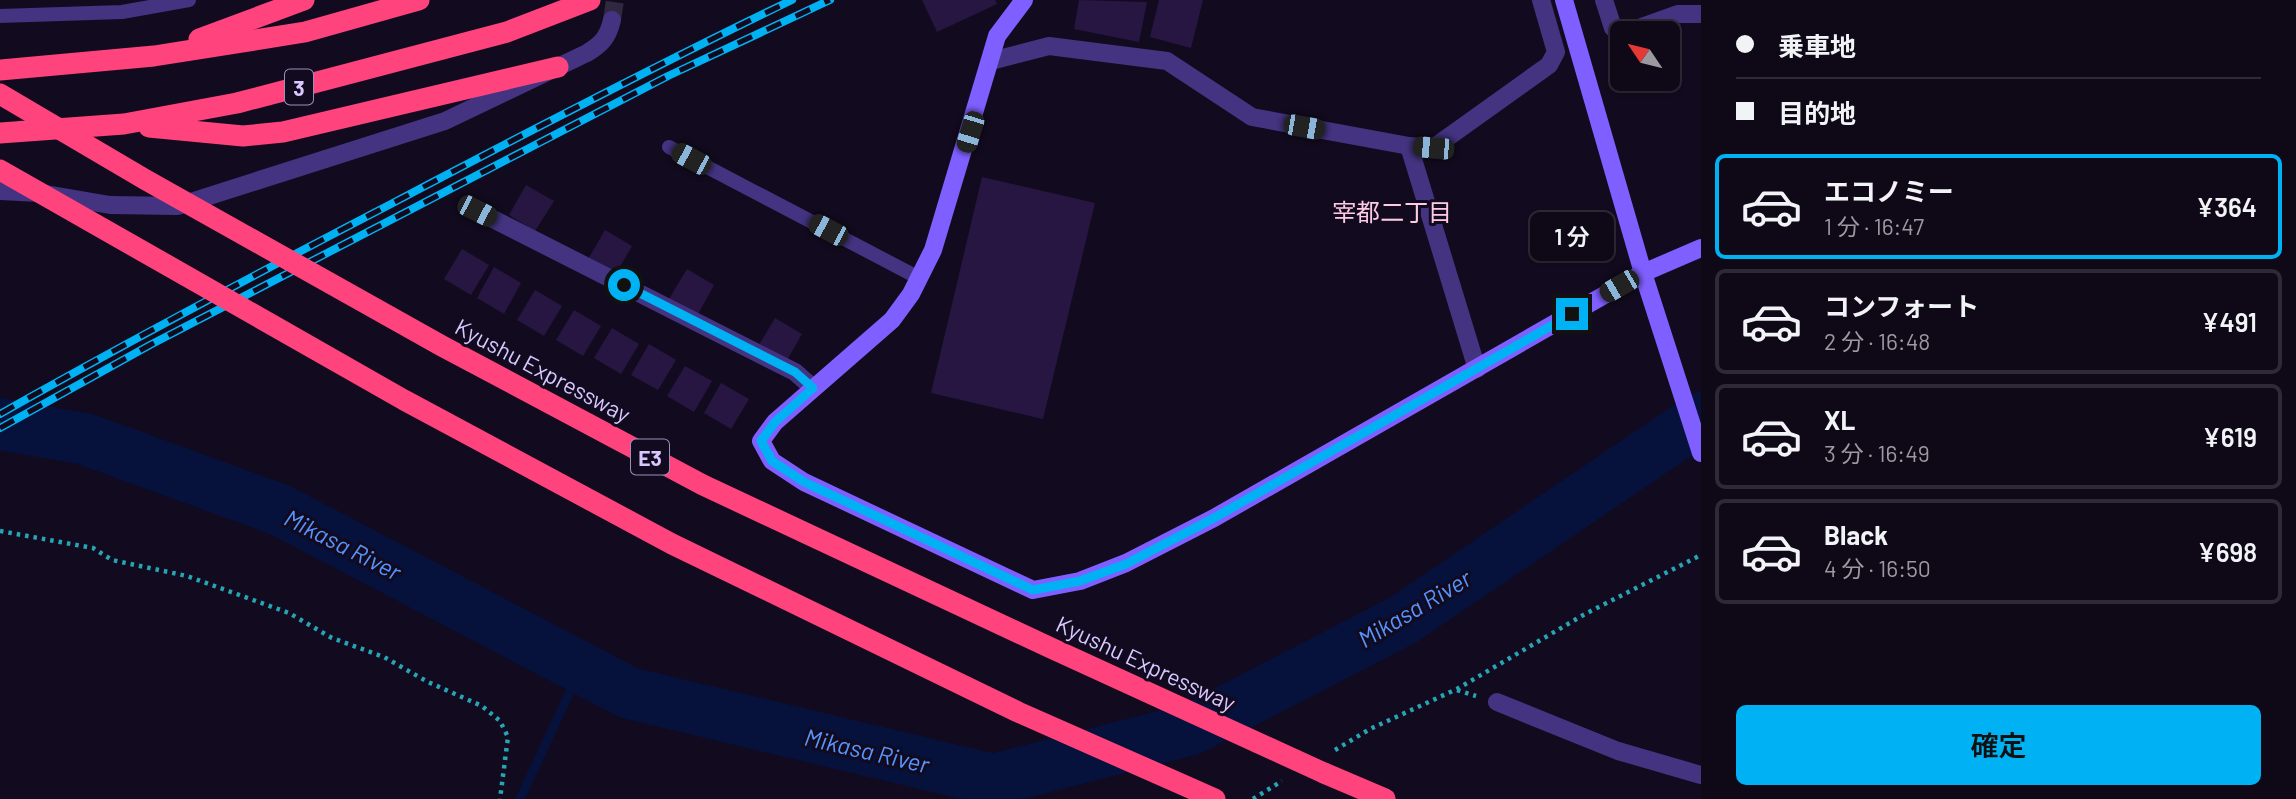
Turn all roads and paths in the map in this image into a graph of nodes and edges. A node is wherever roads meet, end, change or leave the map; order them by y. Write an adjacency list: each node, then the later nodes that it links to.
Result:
1 (189, 0): 10 (lane)
2 (304, 0): 14 (highway)
3 (419, 0): 14 (highway)
4 (590, 0): 19 (highway, 3)
5 (1024, 0): 15 (street)
6 (1541, 0): 21 (street)
7 (1564, 0): 27 (street)
8 (1604, 0): 12 (street)
9 (1701, 14): 13 (street)
10 (0, 16)
11 (612, 20): 16 (street)
12 (1611, 21)
13 (1659, 21)
14 (154, 56): 17 (highway)
15 (991, 61): 21 (street); 28 (street)
16 (558, 67): 19 (highway); 24 (street)
17 (0, 70)
18 (0, 94): 35 (highway, Kyushu Expressway / E3, bridge)
19 (124, 124): 20 (highway, 3)
20 (0, 133)
21 (1409, 146): 29 (street)
22 (669, 147): 28 (lane)
23 (0, 170): 39 (highway, bridge)
24 (0, 191)
25 (477, 211): 30 (street)
26 (1701, 248): 27 (street)
27 (1643, 273): 29 (street); 31 (street)
28 (919, 278): 30 (street)
29 (1477, 369): 30 (street)
30 (813, 388)
31 (1701, 453)
32 (0, 531): 38 (path)
33 (1701, 555): 35 (path)
34 (1497, 702): 36 (street)
35 (1324, 765): 41 (highway, Kyushu Expressway / E3)
36 (1701, 775)
37 (1288, 778): 40 (path)
38 (500, 799)
39 (1215, 799)
40 (1253, 799)
41 (1385, 799)

